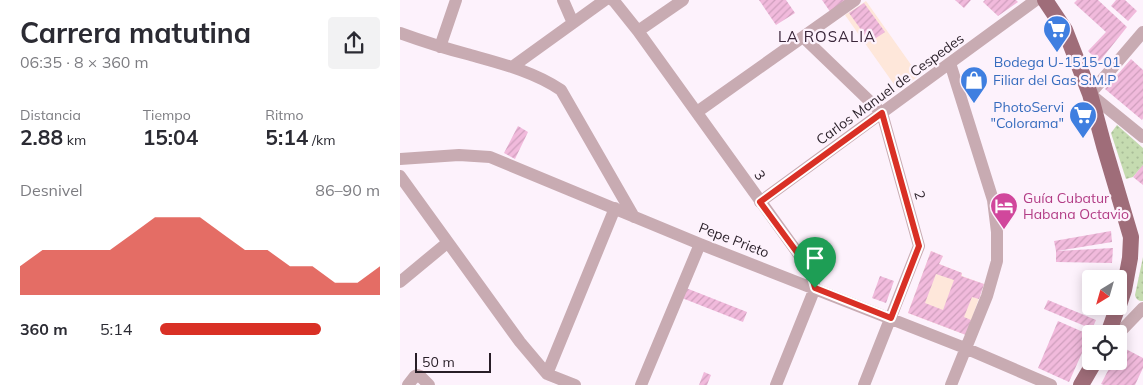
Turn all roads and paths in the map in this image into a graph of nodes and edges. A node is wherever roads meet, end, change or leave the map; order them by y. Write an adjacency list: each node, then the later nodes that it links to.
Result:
1 (456, 0): 14 (street)
2 (563, 0): 9 (street)
3 (606, 0): 9 (street)
4 (612, 0): 10 (street, 3)
5 (683, 0): 10 (street)
6 (855, 0): 13 (street)
7 (1036, 0): 15 (street, Carlos Manuel de Cespedes)
8 (1045, 0): 17 (main road)
9 (573, 23): 16 (street)
10 (638, 31): 18 (street, 3)
11 (1143, 32): 17 (street)
12 (400, 33): 14 (street)
13 (803, 37): 18 (street); 19 (street)
14 (440, 46): 16 (street)
15 (950, 64): 19 (street, Carlos Manuel de Cespedes); 34 (street)
16 (512, 67): 25 (street)
17 (1090, 94): 20 (street); 28 (main road)
18 (697, 112): 23 (street, 3)
19 (882, 113): 23 (street, Carlos Manuel de Cespedes); 32 (street, 2)
20 (1143, 137)
21 (400, 159): 24 (street, Pepe Prieto)
22 (400, 176): 26 (street)
23 (760, 202): 30 (street, 3)
24 (615, 208): 25 (street, Pepe Prieto); 36 (street)
25 (634, 217): 27 (street, Pepe Prieto)
26 (447, 243): 29 (street); 36 (street)
27 (700, 244): 30 (street, Pepe Prieto); 40 (street)
28 (1128, 270)
29 (400, 282)
30 (815, 288): 32 (street, Pepe Prieto); 41 (street)
31 (1143, 308): 33 (street)
32 (891, 318): 34 (street, Pepe Prieto); 42 (street, 2)
33 (1127, 325)
34 (965, 348): 43 (street); 44 (street, Pepe Prieto)
35 (1090, 370): 45 (main road)
36 (547, 374): 39 (street)
37 (408, 385): 38 (street)
38 (429, 385)
39 (574, 385)
40 (641, 385)
41 (776, 385)
42 (864, 385)
43 (951, 385)
44 (1050, 385)
45 (1081, 385)

